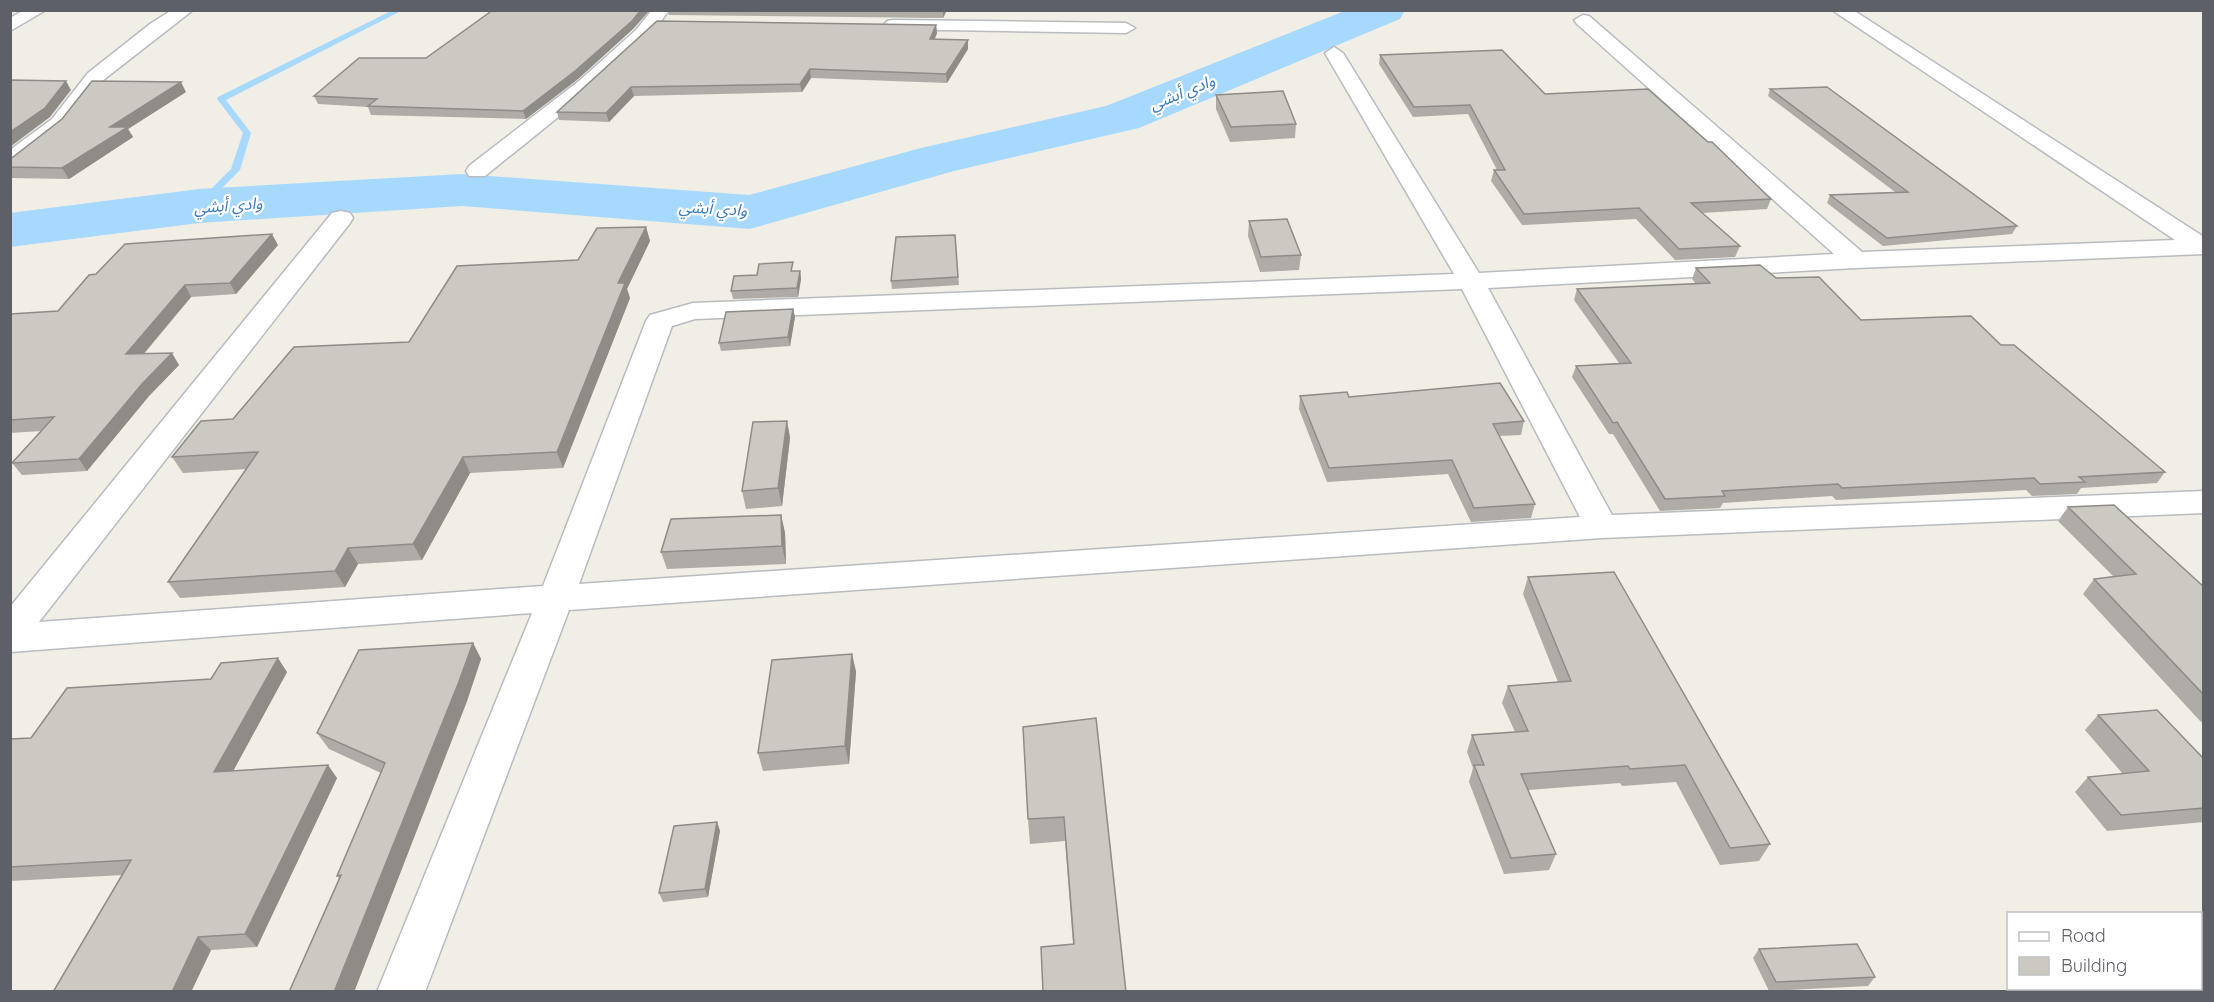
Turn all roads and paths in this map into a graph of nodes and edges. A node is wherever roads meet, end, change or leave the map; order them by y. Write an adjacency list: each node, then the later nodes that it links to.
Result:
1 (185, 10): 12 (street)
2 (1840, 10): 15 (street)
3 (25, 14): 9 (street)
4 (658, 16): 7 (street); 13 (street)
5 (972, 18): 8 (street); 10 (street)
6 (1583, 20): 16 (street)
7 (678, 22)
8 (876, 24)
9 (10, 26)
10 (1126, 28)
11 (1334, 53): 17 (street)
12 (10, 161)
13 (477, 171)
14 (341, 218): 21 (street)
15 (2203, 247): 16 (street)
16 (1856, 260): 17 (street)
17 (1471, 281): 19 (street); 20 (street)
18 (2204, 502): 19 (street)
19 (1602, 527): 20 (street)
20 (556, 598): 22 (street); 23 (street)
21 (10, 633)
22 (10, 638)
23 (401, 992)

